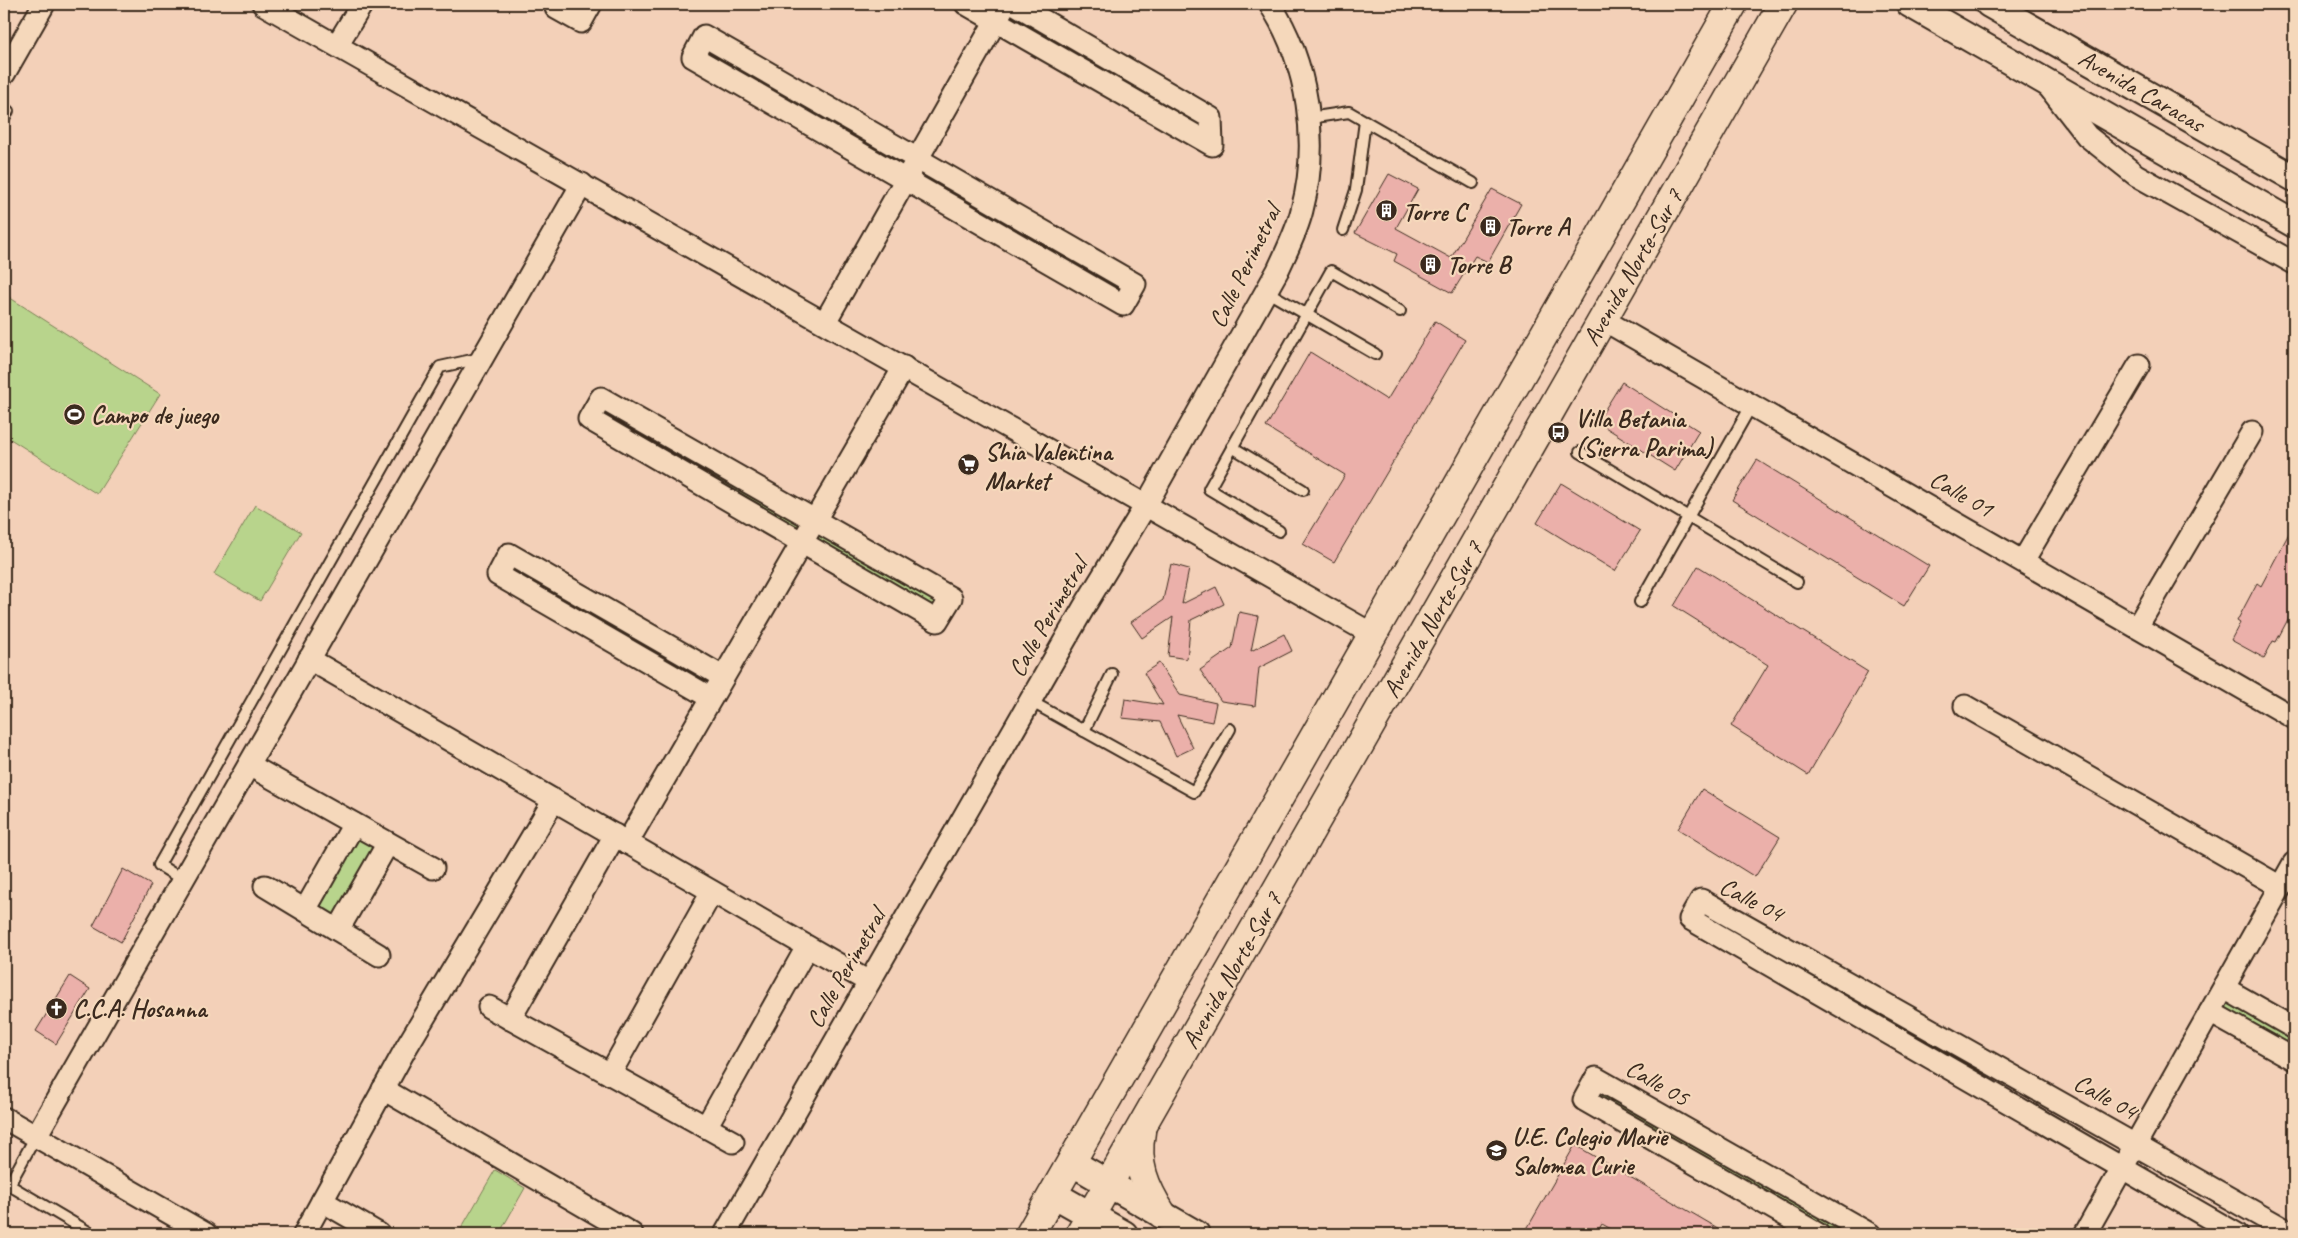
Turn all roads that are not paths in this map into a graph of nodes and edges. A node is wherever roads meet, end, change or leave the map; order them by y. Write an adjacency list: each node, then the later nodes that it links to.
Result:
1 (44, 4): 17 (street)
2 (263, 4): 16 (street)
3 (347, 4): 16 (street)
4 (362, 4): 16 (street)
5 (558, 4): 6 (street)
6 (591, 4)
7 (966, 4): 14 (street)
8 (1015, 4): 14 (street)
9 (1270, 4): 21 (street, Calle Perimetral)
10 (1733, 4): 54 (main road, Avenida Norte-Sur 7)
11 (1803, 4): 15 (main road)
12 (1910, 4): 18 (street, Avenida Caracas)
13 (1989, 4): 24 (street, Avenida Caracas)
14 (1001, 12): 23 (street)
15 (1777, 14): 34 (main road, Avenida Norte-Sur 7)
16 (332, 42): 27 (street)
17 (4, 74)
18 (2044, 80): 28 (street, Avenida Caracas); 30 (street, Avenida Caracas)
19 (4, 108): 20 (lane)
20 (4, 118)
21 (1309, 118): 22 (lane); 31 (street, Calle Perimetral)
22 (1365, 121): 26 (lane); 29 (lane)
23 (918, 158): 25 (street); 25 (street); 25 (street)
24 (2294, 178)
25 (905, 180): 35 (street)
26 (1473, 183)
27 (582, 184): 35 (street); 37 (street)
28 (2294, 224)
29 (1343, 230)
30 (2294, 263)
31 (1266, 291): 33 (lane); 45 (street, Calle Perimetral)
32 (1400, 311): 33 (lane)
33 (1307, 314): 36 (lane); 42 (lane)
34 (1602, 319): 40 (street, Calle 01); 89 (main road, Avenida Norte-Sur 7)
35 (825, 322): 39 (street)
36 (1375, 354)
37 (482, 358): 55 (street); 71 (lane)
38 (2139, 365): 50 (street)
39 (904, 367): 45 (street); 47 (street)
40 (1751, 406): 46 (lane); 50 (street, Calle 01)
41 (2252, 432): 53 (street)
42 (1232, 448): 44 (lane); 48 (lane)
43 (1580, 452): 46 (lane)
44 (1303, 490)
45 (1146, 505): 54 (street); 59 (street, Calle Perimetral)
46 (1688, 517): 51 (lane); 52 (lane)
47 (814, 521): 49 (street); 49 (street); 49 (street)
48 (1279, 531)
49 (801, 542): 57 (street)
50 (2023, 561): 53 (street, Calle 01)
51 (1797, 582)
52 (1640, 602)
53 (2137, 627): 61 (street, Calle 01)
54 (1372, 634): 94 (main road, Avenida Norte-Sur 7)
55 (309, 659): 64 (street); 65 (street)
56 (1112, 674): 63 (lane)
57 (723, 677): 58 (street); 58 (street)
58 (711, 698): 67 (street)
59 (1030, 701): 63 (lane); 79 (street, Calle Perimetral)
60 (1965, 706): 73 (street)
61 (2294, 718)
62 (1230, 729): 63 (lane)
63 (1084, 730)
64 (249, 765): 66 (street); 71 (street)
65 (554, 800): 67 (street); 87 (street)
66 (354, 824): 68 (street); 75 (street)
67 (621, 839): 74 (street); 83 (street)
68 (388, 843): 70 (street); 76 (street)
69 (2294, 863): 73 (street)
70 (433, 868)
71 (183, 880): 91 (street)
72 (265, 886): 75 (street)
73 (2281, 887): 80 (street)
74 (712, 892): 77 (street); 86 (street)
75 (305, 910): 76 (street)
76 (338, 930): 78 (street)
77 (808, 947): 79 (street); 90 (street)
78 (379, 955)
79 (869, 982): 108 (street, Calle Perimetral)
80 (2224, 988): 82 (street); 84 (street)
81 (489, 1007): 83 (street)
82 (2210, 1012): 85 (street); 93 (street)
83 (510, 1019): 86 (street)
84 (2293, 1027): 85 (street)
85 (2286, 1054)
86 (610, 1074): 90 (street)
87 (383, 1090): 99 (street); 107 (street)
88 (4, 1118): 91 (street)
89 (1142, 1124): 96 (main road, Avenida Norte-Sur 7); 100 (main road)
90 (706, 1127): 92 (street)
91 (36, 1136): 97 (lane); 103 (street)
92 (733, 1142)
93 (2135, 1144): 95 (street); 95 (street, Calle 04); 102 (street, Calle 04)
94 (1071, 1162): 96 (street); 98 (main road, Avenida Norte-Sur 7)
95 (2122, 1168): 114 (street); 115 (street, Calle 04)
96 (1109, 1183): 100 (street); 101 (main road, Avenida Norte-Sur 7)
97 (6, 1184): 104 (lane)
98 (1053, 1194): 101 (street); 109 (main road, Avenida Norte-Sur 7)
99 (322, 1201): 105 (street); 106 (street)
100 (1162, 1214): 111 (street)
101 (1086, 1225): 110 (street)
102 (2256, 1225): 116 (street, Calle 04)
103 (200, 1233)
104 (92, 1234)
105 (304, 1234)
106 (379, 1234)
107 (632, 1234)
108 (725, 1234)
109 (1030, 1234)
110 (1124, 1234)
111 (1196, 1234)
112 (1818, 1234): 113 (street, Calle 05)
113 (1870, 1234)
114 (2085, 1234)
115 (2237, 1234)
116 (2293, 1234)

